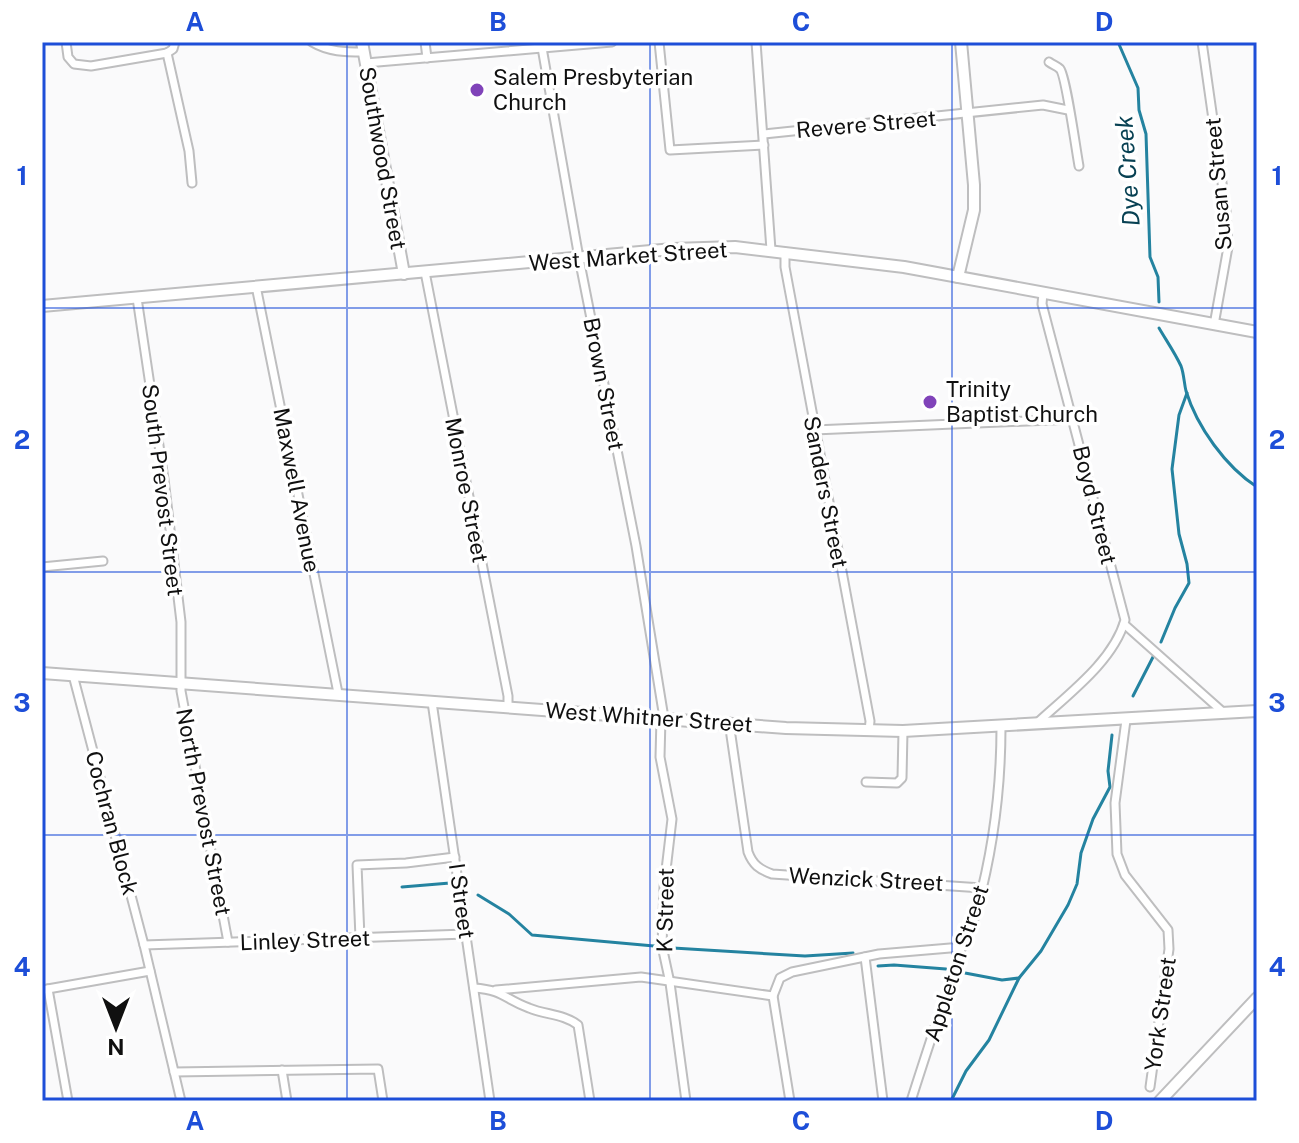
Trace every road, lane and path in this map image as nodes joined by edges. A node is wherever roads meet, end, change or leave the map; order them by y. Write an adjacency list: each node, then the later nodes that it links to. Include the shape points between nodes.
1 (66, 42): 11 (street, via 74,64 91,66)
2 (175, 42): 11 (street)
3 (312, 42): 12 (street)
4 (425, 42): 13 (street)
5 (612, 42): 10 (street)
6 (659, 42): 18 (street, Revere Street, via 670,150)
7 (756, 42): 17 (street)
8 (961, 42): 16 (street)
9 (1202, 42): 31 (street, Susan Street, via 1228,247)
10 (542, 46): 13 (street); 23 (street, Brown Street)
11 (167, 53): 20 (street)
12 (364, 53): 13 (street); 25 (street, Southwood Street)
13 (427, 58)
14 (1049, 62): 15 (street, via 1062,70)
15 (1068, 110): 16 (street, Revere Street, via 1043,105); 19 (street)
16 (968, 114): 17 (street, Revere Street); 26 (street, via 974,210)
17 (764, 134): 18 (street)
18 (764, 145): 21 (street)
19 (1079, 166)
20 (192, 183)
21 (771, 250): 22 (street, West Market Street); 23 (street, West Market Street, via 707,247)
22 (785, 252): 26 (street, West Market Street); 34 (street, Sanders Street)
23 (579, 258): 24 (street, West Market Street); 46 (street, Brown Street, via 636,546)
24 (425, 272): 25 (street, West Market Street); 43 (street, Monroe Street)
25 (404, 274): 27 (street, West Market Street)
26 (958, 277): 28 (street, West Market Street)
27 (256, 286): 29 (street, West Market Street); 41 (street, Maxwell Avenue)
28 (1043, 293): 31 (street, West Market Street); 33 (street, Boyd Street)
29 (137, 298): 30 (street, West Market Street); 40 (street, South Prevost Street, via 181,622)
30 (42, 306)
31 (1214, 325): 32 (street, West Market Street)
32 (1257, 332)
33 (1074, 419): 34 (street); 37 (street, Boyd Street)
34 (814, 430): 51 (street, Sanders Street)
35 (103, 561): 36 (street)
36 (42, 567)
37 (1124, 624): 45 (street); 49 (street, via 1093,670)
38 (42, 673): 39 (street, West Whitner Street)
39 (73, 675): 40 (street, West Whitner Street); 59 (street, Cochran Block)
40 (181, 683): 41 (street, West Whitner Street); 58 (street, North Prevost Street)
41 (338, 693): 42 (street, West Whitner Street)
42 (432, 702): 43 (street, West Whitner Street); 54 (street, I Street)
43 (508, 707): 46 (street, West Whitner Street)
44 (1257, 711): 45 (street, West Whitner Street)
45 (1224, 713): 47 (street, West Whitner Street)
46 (662, 718): 48 (street, West Whitner Street); 63 (street, K Street, via 660,757 672,819 662,946)
47 (1126, 720): 49 (street, West Whitner Street); 71 (street, York Street, via 1115,803 1117,854 1125,875 1168,930)
48 (729, 722): 51 (street, West Whitner Street); 55 (street, Wenzick Street, via 748,852 759,869)
49 (1034, 726): 50 (street, West Whitner Street)
50 (1001, 727): 52 (street, West Whitner Street); 55 (street, Appleton Street, via 992,842)
51 (869, 731): 52 (street, West Whitner Street)
52 (903, 731): 53 (street, via 902,778 897,783)
53 (866, 782)
54 (455, 857): 56 (street, I Street); 57 (street, via 357,865)
55 (982, 888): 60 (street, Appleton Street)
56 (466, 934): 57 (street, Linley Street); 64 (street, I Street)
57 (360, 938): 58 (street, Linley Street)
58 (228, 942): 59 (street, Linley Street)
59 (144, 945): 62 (street, Cochran Block)
60 (962, 947): 61 (street); 81 (street, Appleton Street)
61 (865, 957): 67 (street, via 792,972 780,978); 80 (street)
62 (150, 971): 65 (street); 70 (street, Cochran Block)
63 (670, 983): 66 (street, via 641,977); 67 (street); 78 (street, K Street)
64 (474, 988): 66 (street); 76 (street, I Street)
65 (45, 990): 72 (street)
66 (496, 990): 77 (street, via 578,1025)
67 (773, 996): 79 (street)
68 (1257, 998): 82 (street)
69 (282, 1070): 70 (street); 74 (street); 75 (street, via 378,1069)
70 (174, 1072): 73 (street, Cochran Block)
71 (1150, 1087)
72 (68, 1101)
73 (181, 1101)
74 (287, 1101)
75 (383, 1101)
76 (490, 1101)
77 (590, 1101)
78 (686, 1101)
79 (790, 1101)
80 (883, 1101)
81 (911, 1101)
82 (1160, 1101)

